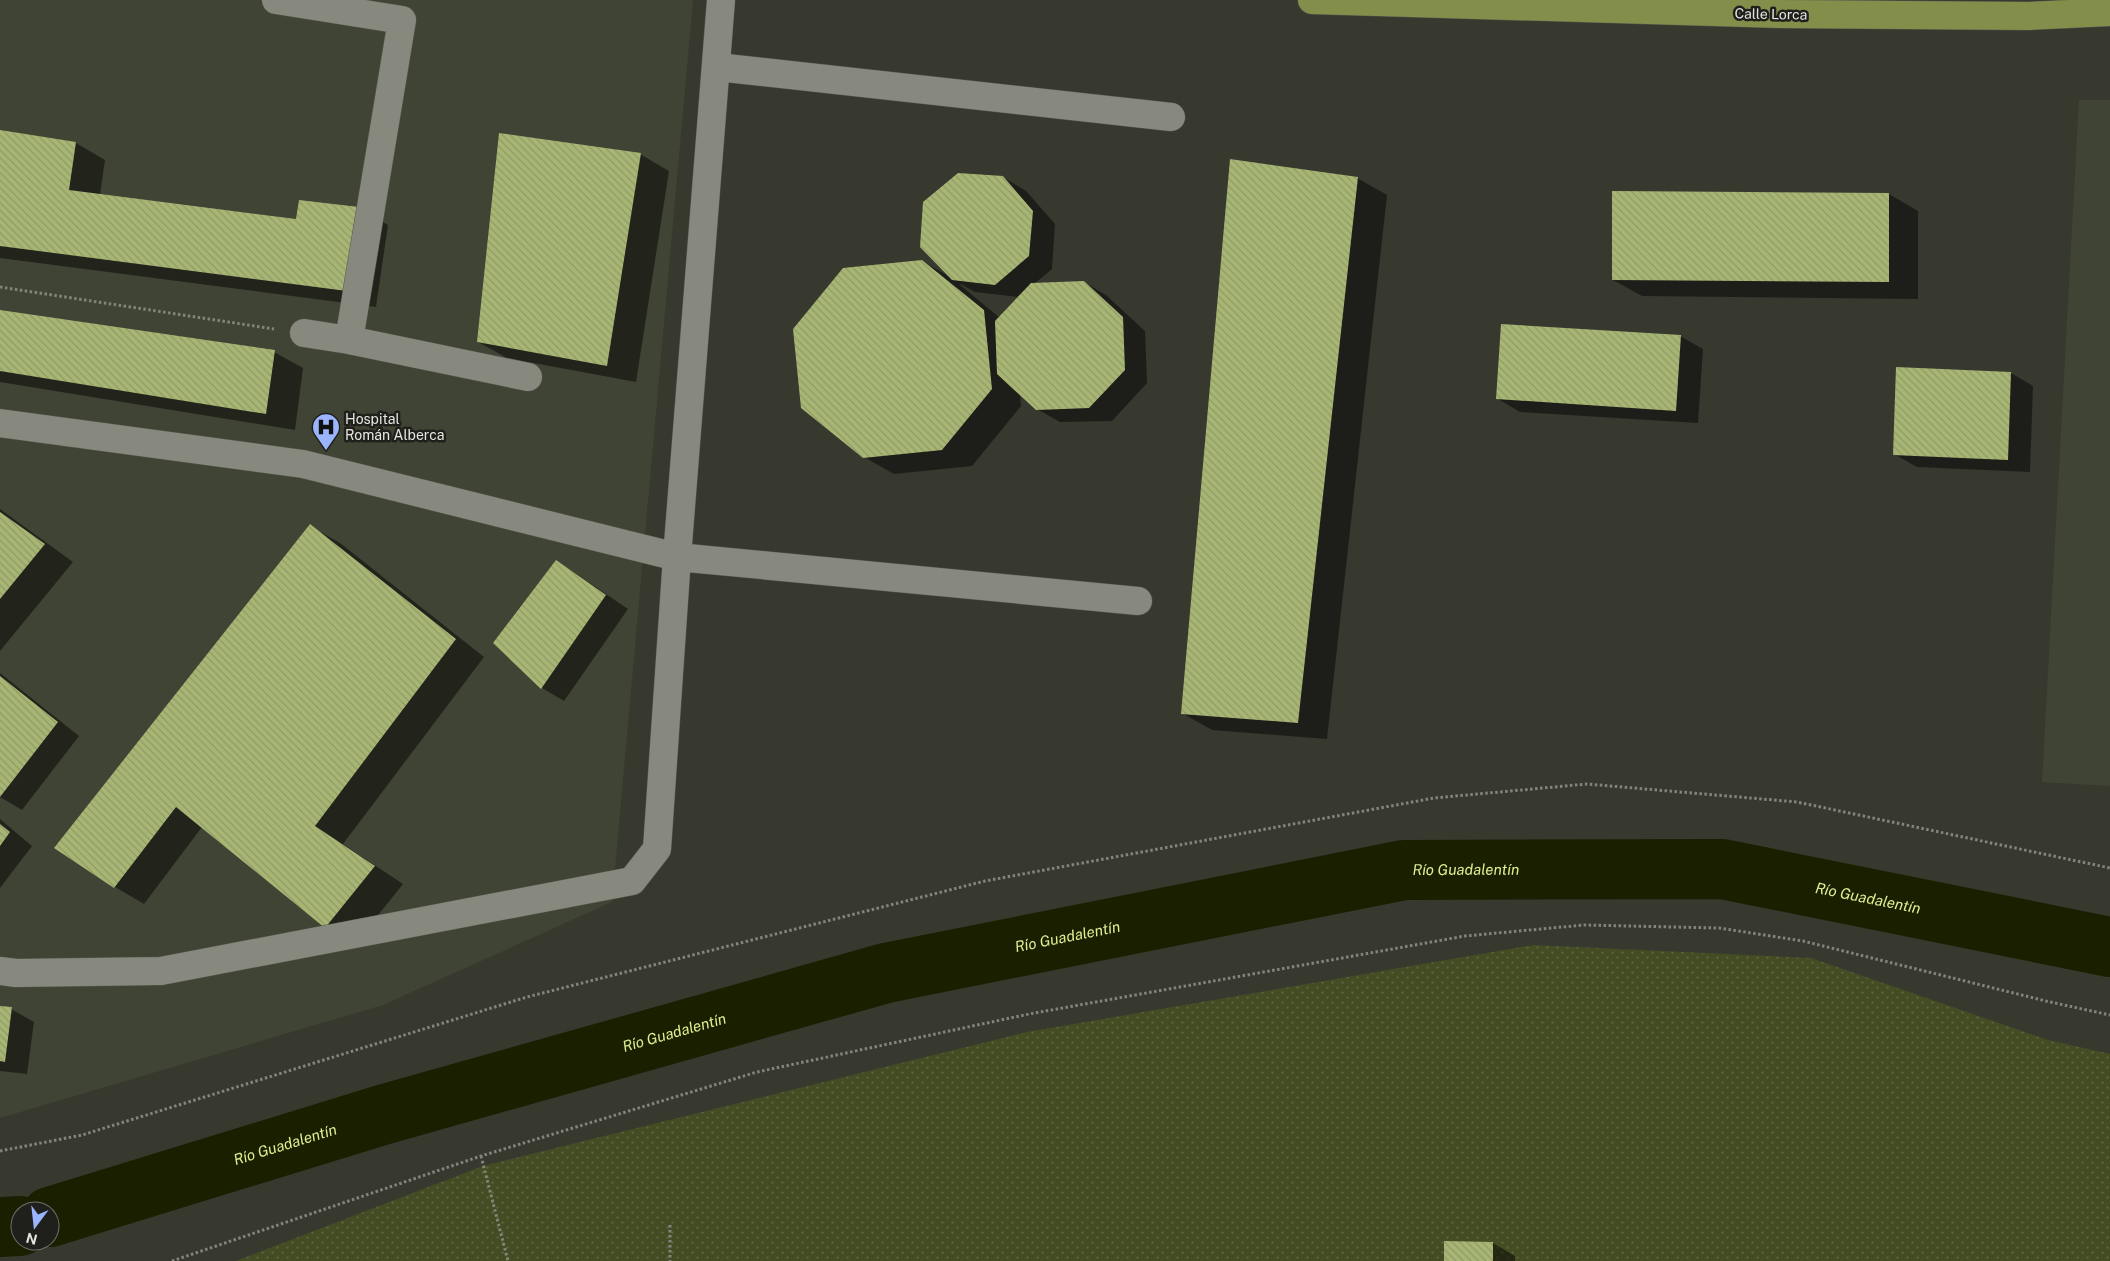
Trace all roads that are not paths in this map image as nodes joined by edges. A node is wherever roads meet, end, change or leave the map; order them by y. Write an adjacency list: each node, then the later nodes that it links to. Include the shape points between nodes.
1 (276, 0): 9 (lane, via 402,20)
2 (721, 0): 6 (lane)
3 (1312, 0): 4 (main road, Calle Lorca)
4 (1780, 7): 5 (main road, Calle Lorca, via 2020,16)
5 (2110, 12)
6 (717, 67): 7 (lane); 12 (lane)
7 (1171, 117)
8 (304, 334): 9 (lane)
9 (349, 340): 10 (lane)
10 (528, 377)
11 (0, 423): 12 (lane, via 303,464)
12 (676, 557): 13 (lane); 14 (lane, via 657,849 632,881 161,971 16,974)
13 (1138, 601)
14 (0, 971)

